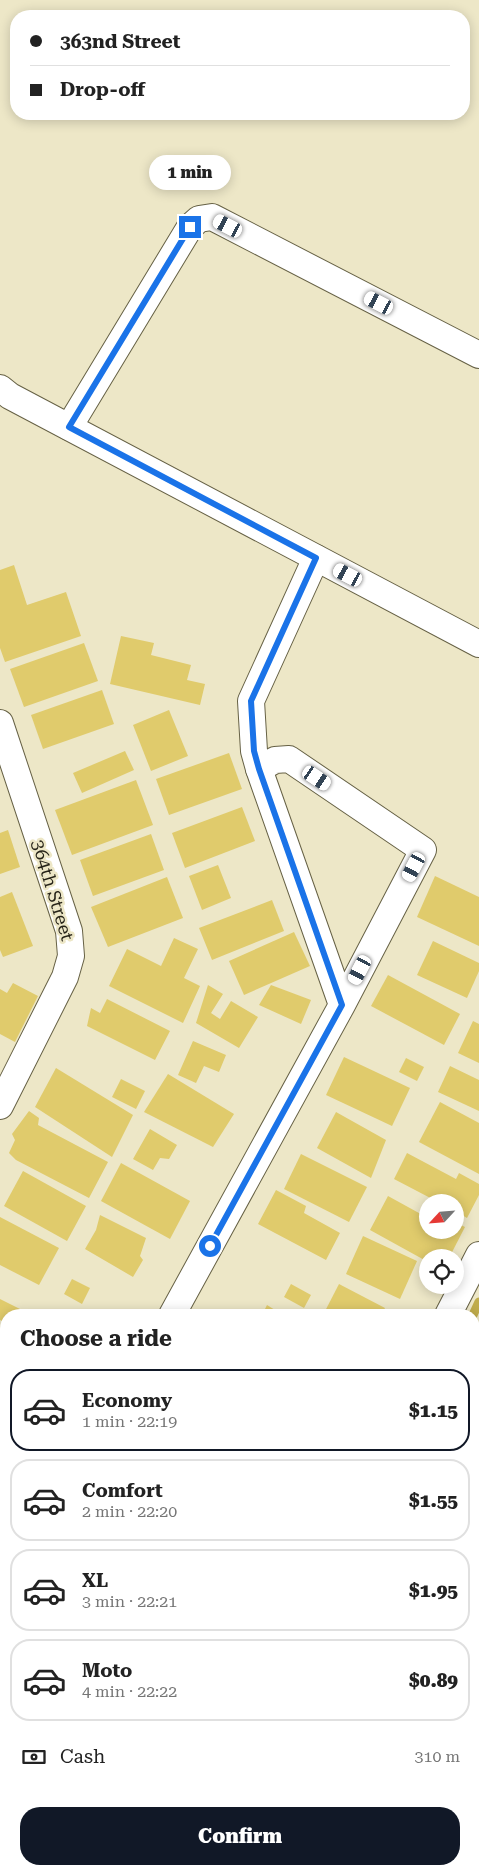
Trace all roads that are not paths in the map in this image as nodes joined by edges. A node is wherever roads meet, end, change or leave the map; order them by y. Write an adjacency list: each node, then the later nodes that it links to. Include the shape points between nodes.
1 (479, 355): 3 (street, via 212,217 199,218 190,227)
2 (0, 388): 3 (street)
3 (69, 427): 4 (street)
4 (316, 558): 5 (street); 7 (street, via 251,701 254,751)
5 (478, 642)
6 (0, 723): 9 (street, 364th Street, via 69,931 71,956 65,977)
7 (259, 769): 8 (street); 8 (street, via 275,760 289,759 423,850)
8 (342, 1005): 11 (street)
9 (0, 1106)
10 (479, 1254): 12 (street)
11 (175, 1309)
12 (451, 1309)

